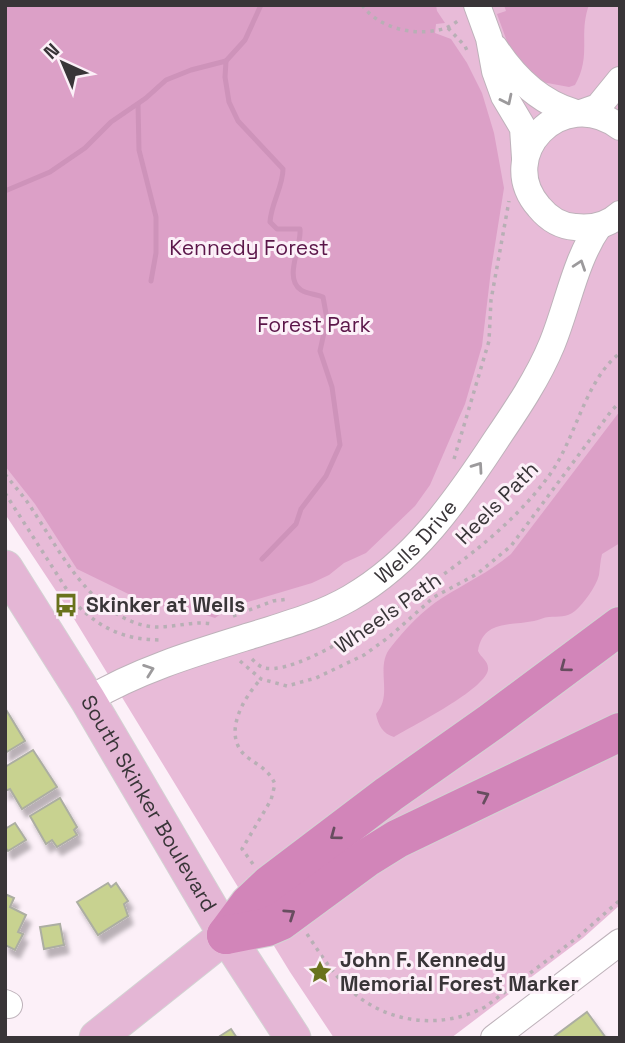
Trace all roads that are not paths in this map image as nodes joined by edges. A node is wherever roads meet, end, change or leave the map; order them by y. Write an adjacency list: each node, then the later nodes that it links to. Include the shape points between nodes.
1 (474, 10): 2 (street)
2 (489, 38): 4 (street, via 506,66 526,85 544,100); 6 (street, one-way to 6, via 504,96 523,128)
3 (620, 80): 4 (street, via 598,107)
4 (577, 113): 5 (street, via 596,114); 6 (street, via 558,118 536,135)
5 (620, 127)
6 (526, 161): 7 (street, via 528,190 544,214 570,227 585,228)
7 (609, 220): 10 (street, Wells Drive, one-way to 7, via 143,672 314,616 350,598 413,551 476,471 537,376 587,245)
8 (5, 568): 10 (main road, South Skinker Boulevard)
9 (620, 626): 12 (highway, one-way to 12, via 269,885)
10 (88, 700): 12 (main road, South Skinker Boulevard)
11 (620, 733): 12 (highway, one-way to 11, via 281,921 397,839)
12 (226, 935): 14 (main road); 15 (main road, South Skinker Boulevard)
13 (620, 942): 16 (street)
14 (97, 1038)
15 (293, 1038)
16 (494, 1038)

